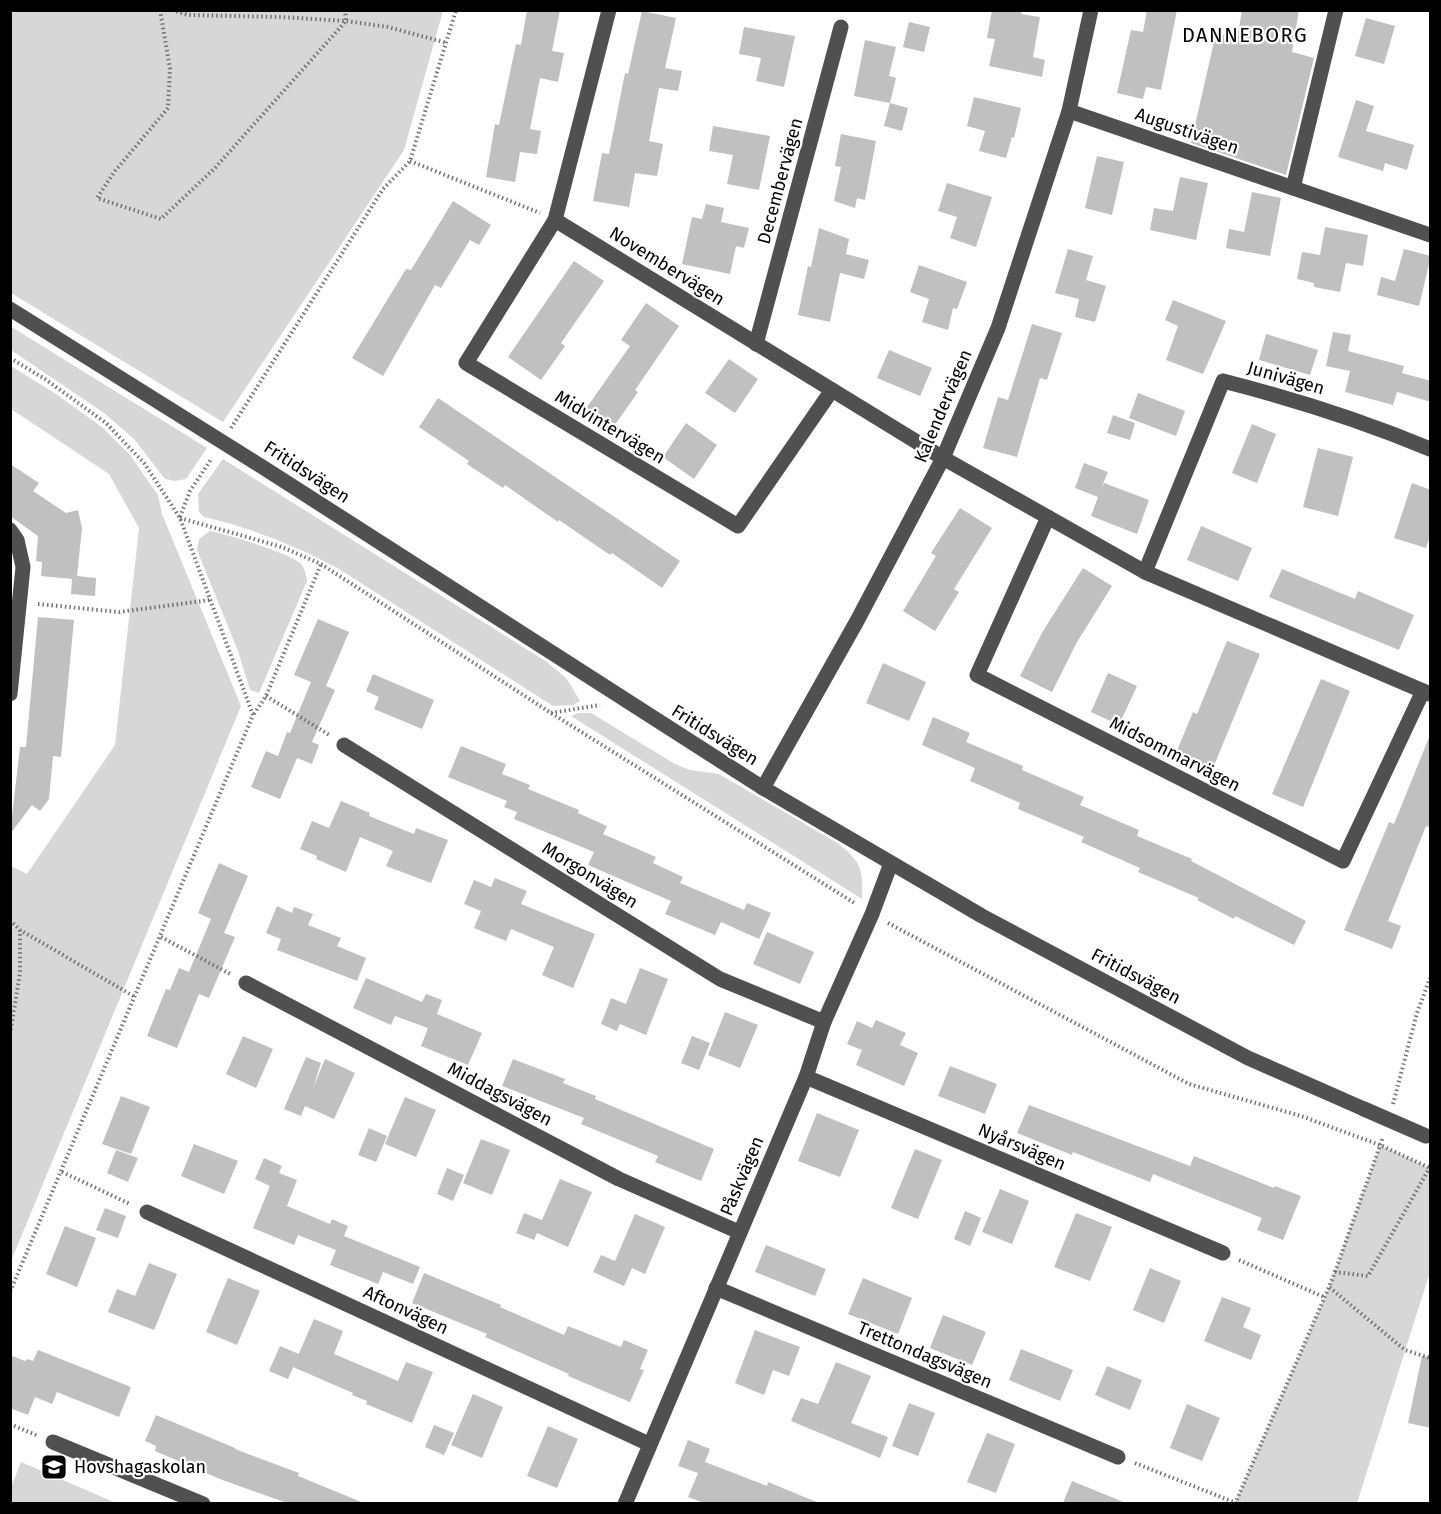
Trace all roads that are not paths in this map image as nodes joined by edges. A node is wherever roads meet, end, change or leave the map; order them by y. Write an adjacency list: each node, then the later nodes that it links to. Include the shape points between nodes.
1 (609, 10): 7 (street)
2 (1091, 10): 5 (street, Kalendervägen)
3 (1336, 10): 6 (street)
4 (841, 27): 10 (street, Decembervägen)
5 (1069, 111): 6 (street, Augustivägen); 13 (street, Kalendervägen, via 998,328)
6 (1293, 188): 8 (street, Augustivägen)
7 (555, 219): 10 (street, Novembervägen); 11 (street, Midvintervägen, via 466,363 738,526)
8 (1431, 235)
9 (10, 309): 20 (street, Fritidsvägen)
10 (756, 345): 11 (street, Novembervägen)
11 (831, 390): 13 (street, Novembervägen)
12 (1431, 450): 16 (street, Junivägen, via 1288,398 1223,381)
13 (943, 458): 14 (street); 20 (street, Kalendervägen, via 869,600)
14 (1048, 517): 16 (street); 17 (street, Midsommarvägen, via 977,675 1343,861)
15 (10, 530): 18 (street, via 23,560)
16 (1145, 572): 17 (street)
17 (1427, 692)
18 (10, 694)
19 (344, 745): 23 (street, Morgonvägen, via 720,979)
20 (763, 788): 21 (street, Fritidsvägen)
21 (891, 863): 23 (street, Påskvägen); 25 (street, Fritidsvägen, bridge, via 1248,1058)
22 (246, 983): 27 (street, Middagsvägen, via 619,1179)
23 (824, 1022): 24 (street, Påskvägen)
24 (806, 1077): 27 (street, Påskvägen); 28 (street, Nyårsvägen)
25 (1428, 1137)
26 (147, 1212): 31 (street, Aftonvägen)
27 (739, 1232): 29 (street, Påskvägen)
28 (1223, 1253)
29 (716, 1288): 31 (street, Påskvägen); 32 (street, Trettondagsvägen)
30 (52, 1442): 33 (street)
31 (649, 1444): 34 (street, Påskvägen)
32 (1118, 1457)
33 (203, 1503)
34 (625, 1503)

